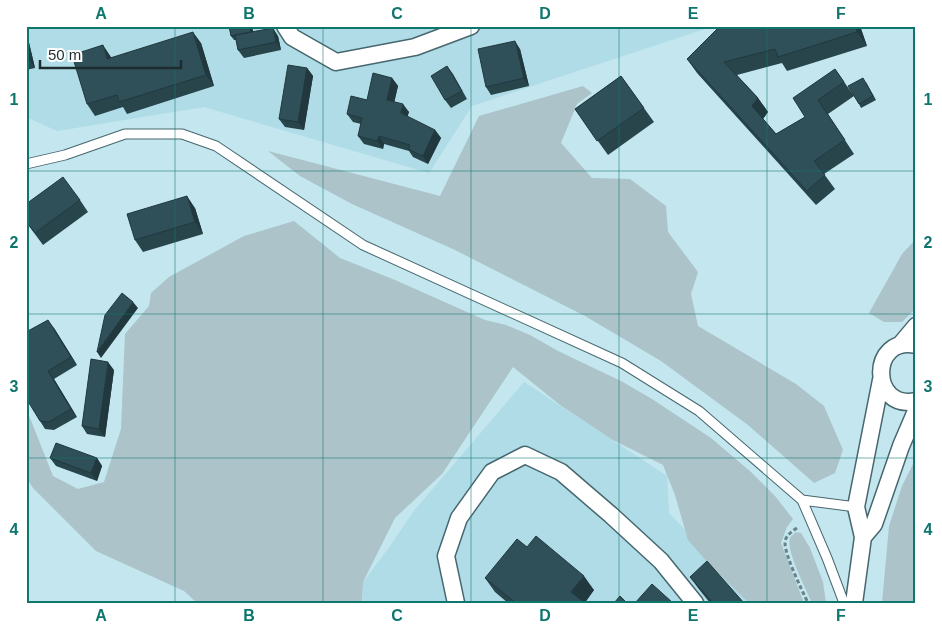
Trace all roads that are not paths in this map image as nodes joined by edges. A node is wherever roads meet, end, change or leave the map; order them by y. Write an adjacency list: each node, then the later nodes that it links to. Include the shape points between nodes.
1 (285, 26): 2 (street, via 292,37 336,62 415,47)
2 (471, 26)
3 (26, 164): 9 (lane, via 65,155 125,134 182,134 216,146 363,245 622,363 699,411)
4 (916, 326): 5 (street)
5 (908, 345): 6 (street, via 892,349 885,356)
6 (881, 380): 7 (street, via 894,398); 10 (street)
7 (916, 400)
8 (916, 412): 11 (street, via 874,524)
9 (802, 500): 10 (lane); 14 (lane)
10 (856, 507): 11 (street)
11 (863, 538): 15 (street)
12 (456, 603): 13 (street, via 446,556 459,518 492,472 525,455 561,472 660,561)
13 (696, 603)
14 (844, 603)
15 (854, 603)

